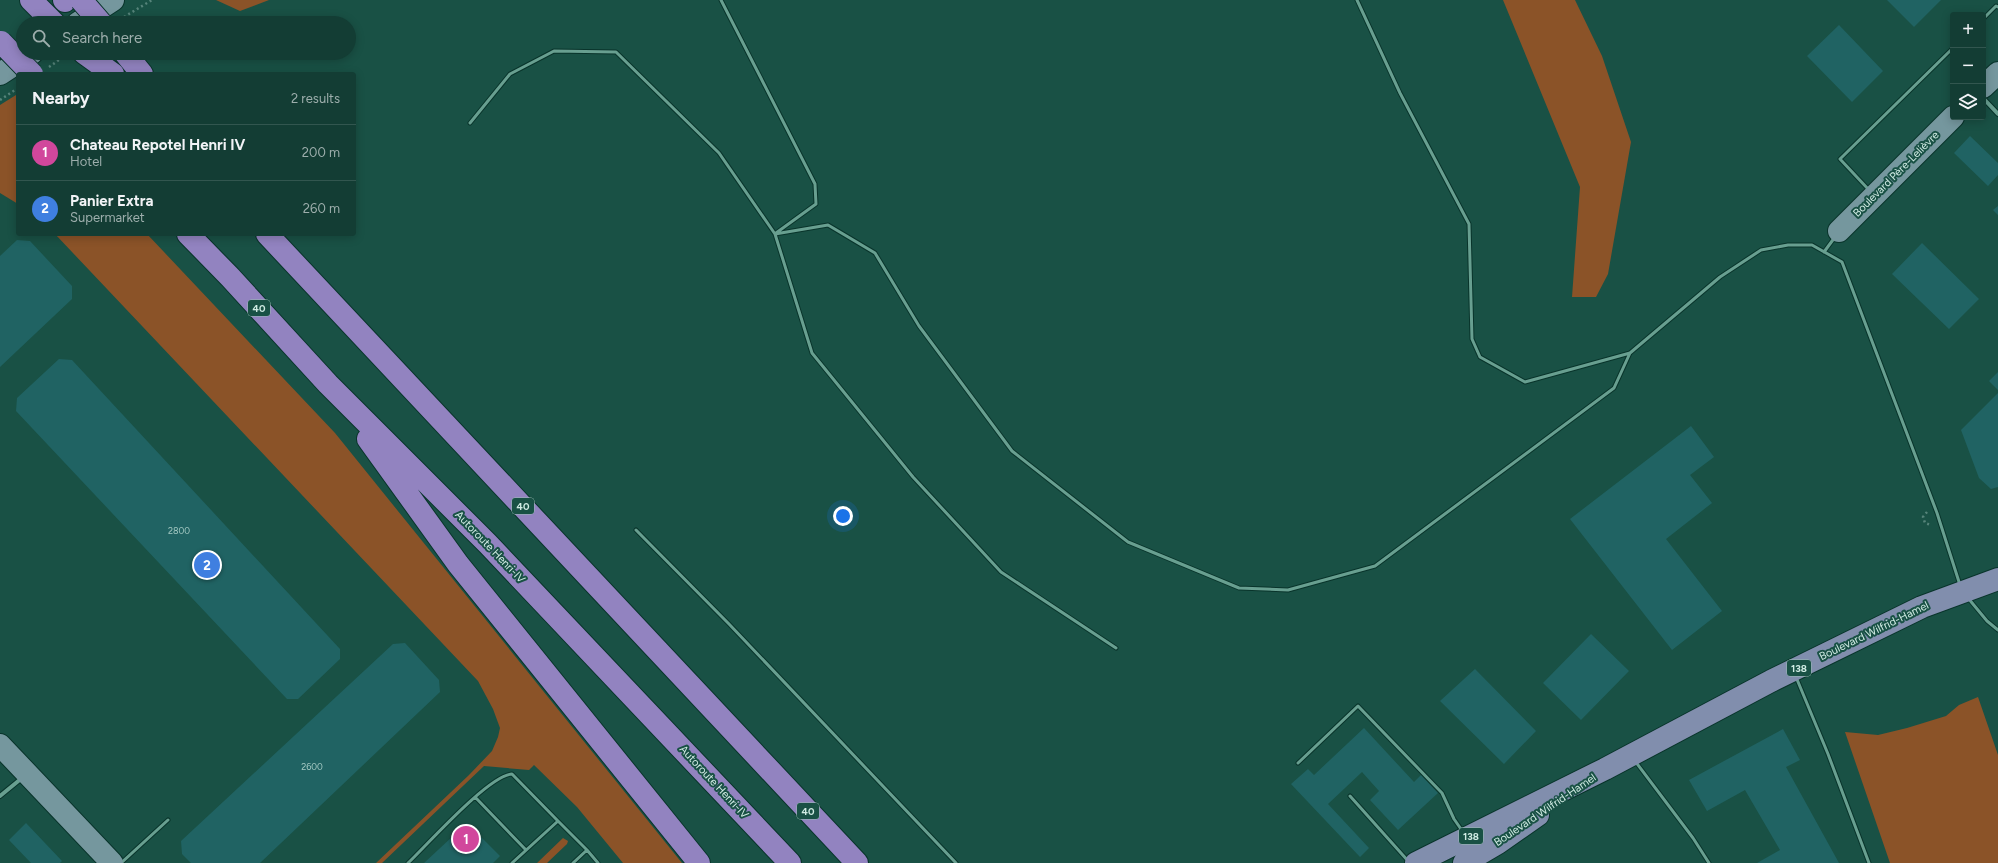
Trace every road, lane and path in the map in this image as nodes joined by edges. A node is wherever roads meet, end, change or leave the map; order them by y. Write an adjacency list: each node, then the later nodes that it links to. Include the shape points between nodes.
1 (70, 0): 6 (highway, bridge); 7 (highway)
2 (152, 0): 6 (path)
3 (721, 0): 33 (lane, via 815,184 816,204)
4 (1357, 0): 39 (lane, via 1400,93 1469,224 1472,339 1480,357 1525,382)
5 (1998, 8): 8 (lane, via 1996,6)
6 (111, 14)
7 (76, 16)
8 (1986, 16)
9 (1, 41): 11 (highway, bridge)
10 (1950, 51): 31 (lane, via 1840,159)
11 (16, 54)
12 (21, 60): 23 (street)
13 (24, 60): 18 (highway, bridge)
14 (58, 60): 18 (path)
15 (94, 60): 19 (highway)
16 (106, 60): 20 (highway)
17 (131, 60): 21 (highway)
18 (38, 72)
19 (111, 72)
20 (113, 72)
21 (140, 72)
22 (1998, 73): 24 (street)
23 (0, 74)
24 (1986, 84)
25 (16, 89): 26 (path)
26 (0, 100)
27 (1986, 101): 28 (street)
28 (1998, 114)
29 (1950, 120): 31 (street, Boulevard Père-Lelièvre)
30 (470, 123): 33 (lane, via 510,74 554,51 616,52 719,152)
31 (1874, 196): 32 (street, Boulevard Père-Lelièvre)
32 (1839, 231): 37 (lane)
33 (774, 234): 39 (lane, via 828,225 875,252 919,326 1012,451 1128,542 1239,588 1288,590 1375,566 1614,388); 45 (lane, via 812,353 913,476 1001,572)
34 (190, 236): 40 (highway, Autoroute Henri-IV / 40)
35 (269, 236): 38 (highway, 40)
36 (272, 236): 38 (highway)
37 (1824, 252): 39 (lane, via 1812,245 1788,245 1761,250 1720,277); 43 (lane, via 1842,262 1845,269 1937,513)
38 (287, 254): 68 (highway, 40)
39 (1630, 353)
40 (328, 384): 66 (highway, via 458,564); 67 (highway, Autoroute Henri-IV / 40, via 488,544)
41 (636, 530): 69 (lane)
42 (1998, 578): 43 (main road, Boulevard Wilfrid-Hamel / 138)
43 (1962, 592): 44 (lane); 46 (main road, Boulevard Wilfrid-Hamel / 138, via 1922,607)
44 (1998, 630)
45 (1116, 648)
46 (1793, 670): 48 (main road, Boulevard Wilfrid-Hamel / 138); 74 (lane)
47 (0, 745): 51 (street)
48 (1631, 756): 50 (main road, Boulevard Wilfrid-Hamel / 138); 73 (lane)
49 (1298, 763): 57 (lane, via 1358,706 1442,793 1454,819)
50 (1605, 769): 57 (main road, Boulevard Wilfrid-Hamel / 138); 72 (main road, Boulevard Wilfrid-Hamel / 138, via 1498,843)
51 (27, 774): 52 (street); 60 (street)
52 (0, 796)
53 (1350, 796): 70 (lane)
54 (475, 797): 56 (lane, via 501,777 512,774); 58 (lane); 62 (lane)
55 (168, 820): 61 (lane)
56 (558, 822): 58 (lane); 59 (lane)
57 (1467, 838): 71 (main road, Boulevard Wilfrid-Hamel / 138)
58 (526, 850): 63 (lane)
59 (587, 850): 64 (lane); 65 (lane)
60 (112, 863)
61 (121, 863)
62 (408, 863)
63 (512, 863)
64 (573, 863)
65 (598, 863)
66 (699, 863)
67 (790, 863)
68 (857, 863)
69 (956, 863)
70 (1410, 863)
71 (1416, 863)
72 (1464, 863)
73 (1709, 863)
74 (1869, 863)

